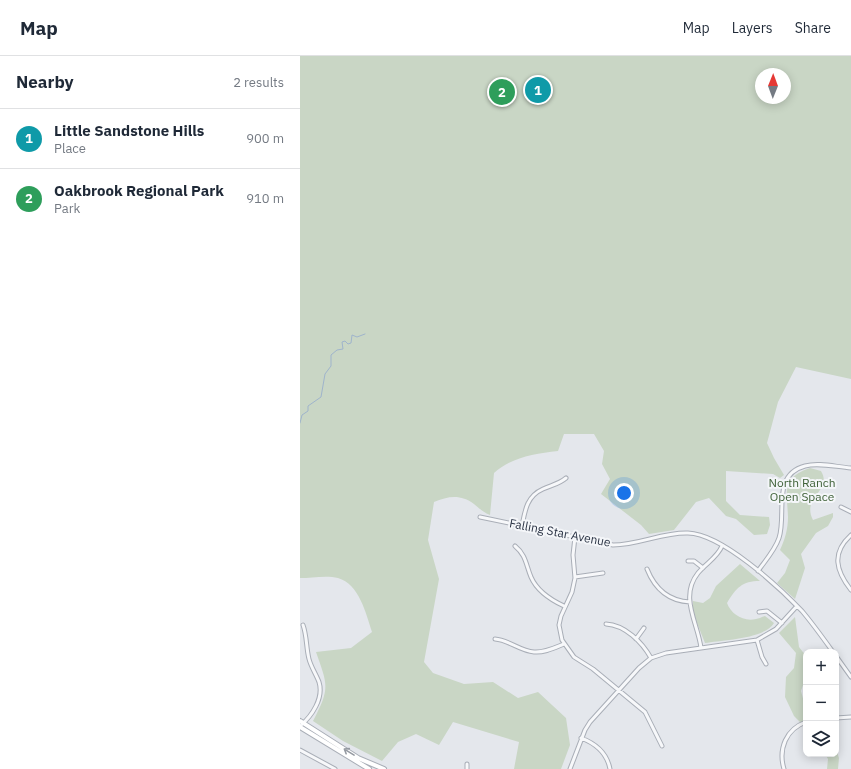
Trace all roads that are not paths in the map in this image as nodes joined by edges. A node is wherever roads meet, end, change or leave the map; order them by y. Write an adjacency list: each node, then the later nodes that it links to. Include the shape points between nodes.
1 (851, 468): 14 (street, via 810,465 800,468 788,478 782,492 779,538 774,550)
2 (566, 478): 6 (street, via 533,496 526,507)
3 (841, 507): 4 (street)
4 (851, 512)
5 (480, 517): 6 (street, Falling Star Avenue)
6 (522, 526): 8 (street, Falling Star Avenue)
7 (851, 535): 17 (street, via 843,544 838,559 840,573)
8 (575, 537): 10 (street, Falling Star Avenue, via 619,545 690,533 706,537); 16 (street)
9 (515, 546): 19 (street, via 524,556 536,586 552,600)
10 (722, 546): 12 (street, via 715,558); 14 (street, Falling Star Avenue)
11 (688, 561): 12 (street, via 694,561)
12 (703, 568): 18 (street, via 691,586)
13 (648, 569): 18 (street, via 654,584 663,593 676,600)
14 (758, 571): 20 (street, Falling Star Avenue)
15 (603, 573): 16 (street)
16 (575, 577): 19 (street, via 572,592)
17 (851, 590)
18 (690, 602): 30 (street)
19 (564, 606): 29 (street, via 560,625)
20 (797, 606): 22 (street); 31 (street, Falling Star Avenue)
21 (759, 612): 22 (street, via 767,611)
22 (782, 623): 28 (street, via 771,633)
23 (303, 624): 41 (street, via 309,660 319,682 320,692 317,705)
24 (606, 624): 26 (street, via 617,626)
25 (644, 628): 26 (street)
26 (636, 638): 32 (street)
27 (495, 639): 29 (street, via 534,652 550,650)
28 (756, 640): 30 (street); 34 (street)
29 (564, 644): 37 (street, via 574,657)
30 (701, 648): 32 (street)
31 (831, 649)
32 (651, 658): 37 (street)
33 (839, 659): 35 (street)
34 (766, 664)
35 (850, 671): 36 (street)
36 (851, 677)
37 (620, 691): 42 (street, via 590,722); 43 (street, via 645,712)
38 (851, 717): 39 (street)
39 (839, 718)
40 (803, 724): 52 (street, via 792,730 783,743 781,757)
41 (301, 725): 47 (main road); 48 (main road, one-way to 41, via 358,758)
42 (581, 738): 50 (street); 51 (street, via 593,743 602,751)
43 (662, 746)
44 (300, 750): 46 (street)
45 (467, 764): 49 (street)
46 (335, 769)
47 (369, 769)
48 (384, 769)
49 (467, 769)
50 (570, 769)
51 (610, 769)
52 (784, 769)

